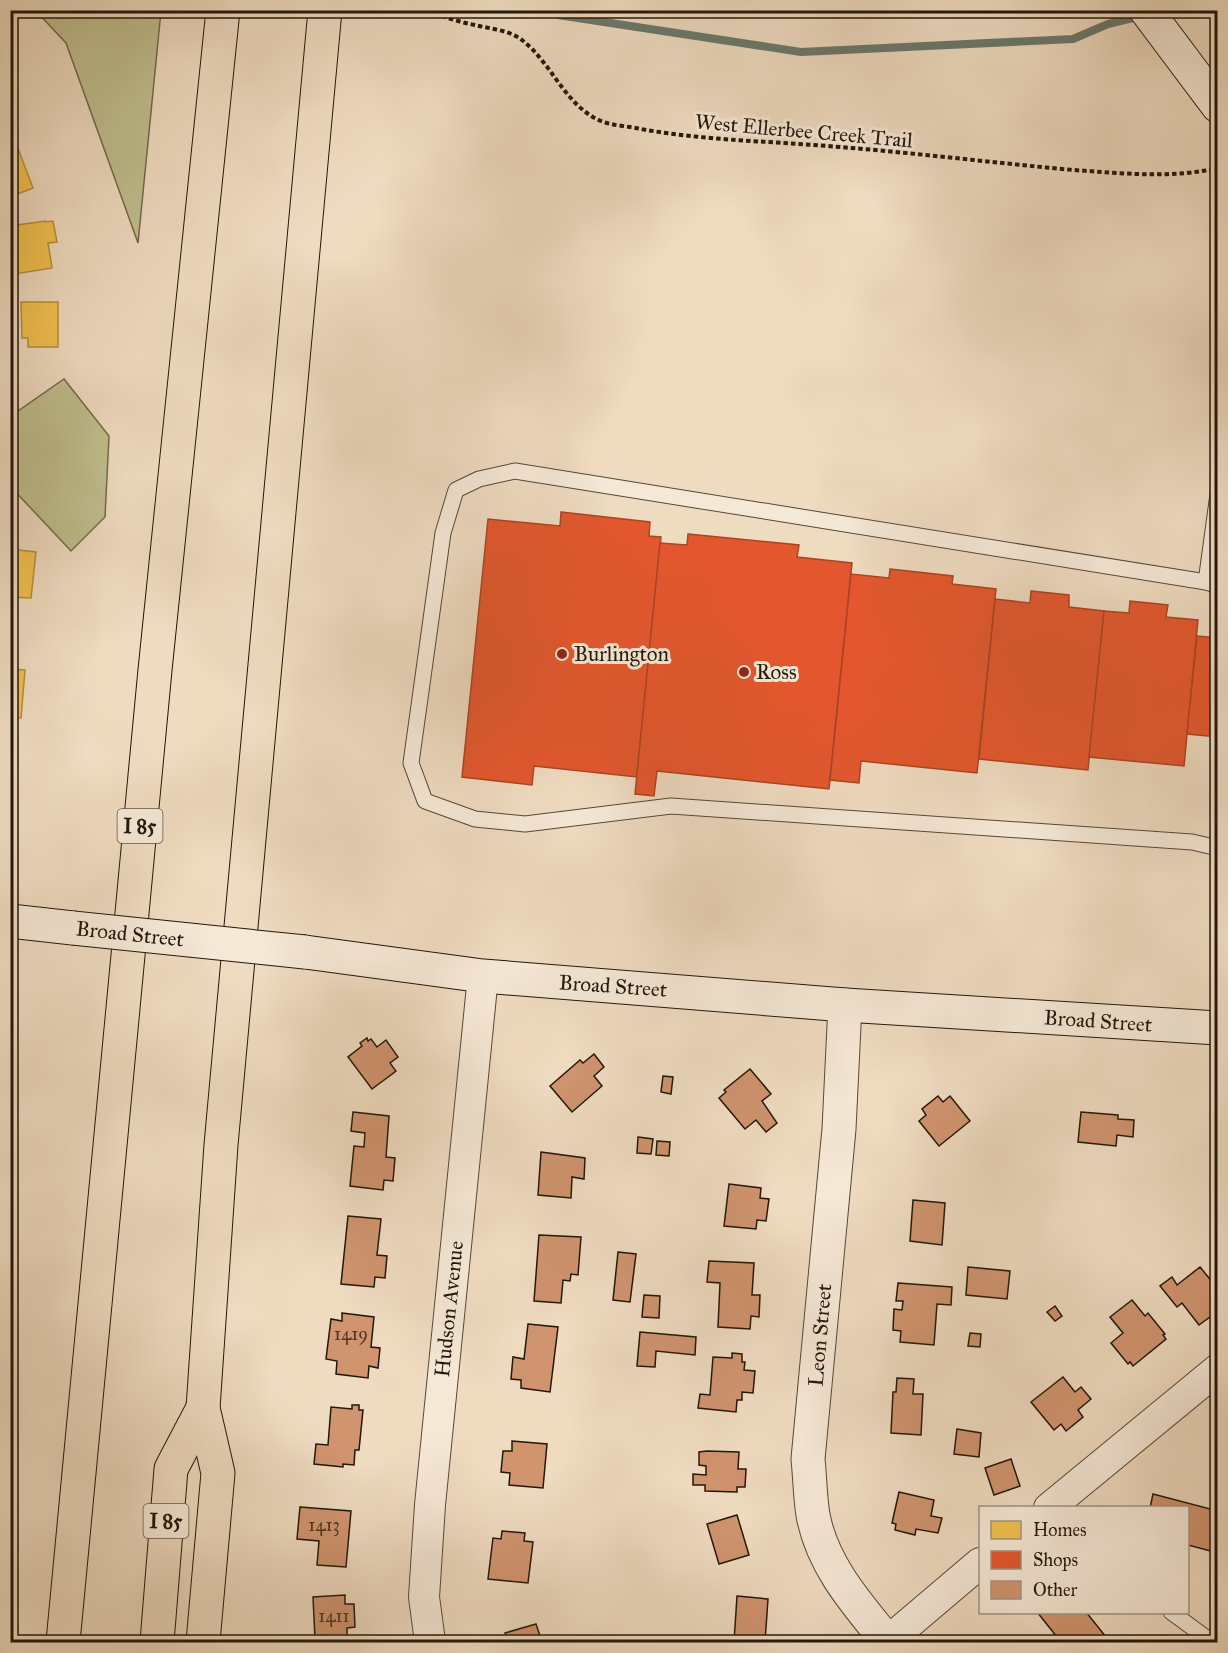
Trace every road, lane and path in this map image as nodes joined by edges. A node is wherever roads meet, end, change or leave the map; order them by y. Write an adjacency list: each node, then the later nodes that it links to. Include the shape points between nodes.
1 (223, 10): 19 (highway, I 85, via 155,670)
2 (325, 10): 15 (highway, I 85, via 221,1145)
3 (428, 10): 6 (path, West Ellerbee Creek Trail, via 521,39 573,99 601,121 742,142 838,146 1156,176)
4 (1146, 10): 5 (main road)
5 (1218, 106)
6 (1218, 168)
7 (1218, 494): 8 (lane)
8 (1212, 584): 9 (lane, via 515,471 479,479 456,490 443,533 411,763 424,801 475,819 525,824 671,806)
9 (1218, 848)
10 (10, 921): 11 (main road, Broad Street, bridge, via 305,951)
11 (483, 976): 12 (main road, Broad Street); 22 (street, Hudson Avenue, via 430,1505 424,1597)
12 (845, 1005): 13 (main road, Broad Street); 23 (main road, Leon Street, via 839,1129 808,1459 810,1491 813,1517 833,1570)
13 (1218, 1028)
14 (1218, 1370): 16 (street)
15 (203, 1408): 20 (highway, I 85, via 171,1469); 21 (highway, via 218,1473)
16 (1051, 1506)
17 (979, 1565): 23 (street)
18 (1174, 1614): 24 (lane)
19 (63, 1642)
20 (157, 1642)
21 (203, 1642)
22 (430, 1642)
23 (888, 1642)
24 (1212, 1642)

